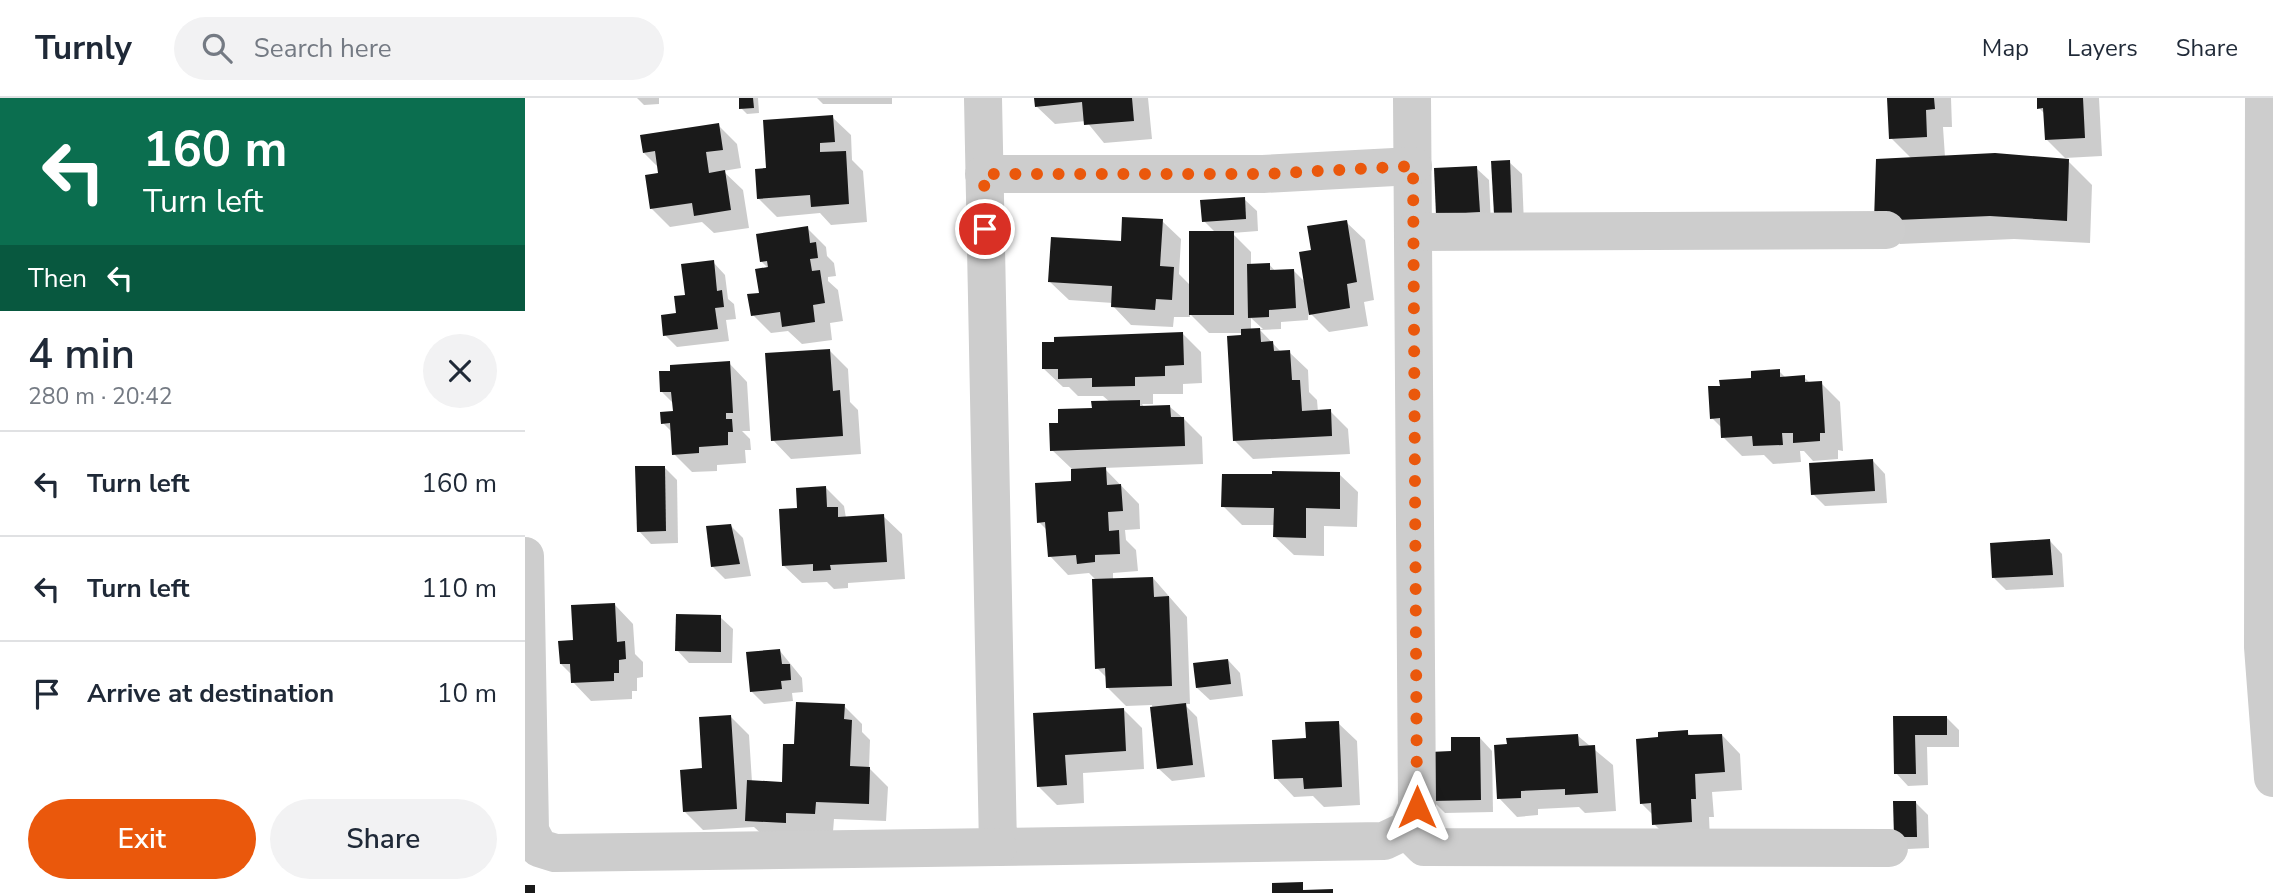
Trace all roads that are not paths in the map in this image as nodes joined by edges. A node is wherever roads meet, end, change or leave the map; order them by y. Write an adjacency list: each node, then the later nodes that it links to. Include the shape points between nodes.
1 (983, 98): 5 (street)
2 (1412, 98): 4 (street)
3 (2264, 98): 9 (street, via 2263,647)
4 (1413, 166): 5 (street, via 1263,174); 7 (street)
5 (984, 174): 11 (street)
6 (1886, 230): 7 (street)
7 (1413, 232): 10 (street, via 1417,807)
8 (525, 556): 11 (street, via 530,831 539,849 555,853)
9 (2273, 778)
10 (1407, 830): 11 (street, via 1384,841); 12 (street, via 1424,847)
11 (998, 848)
12 (1889, 848)

